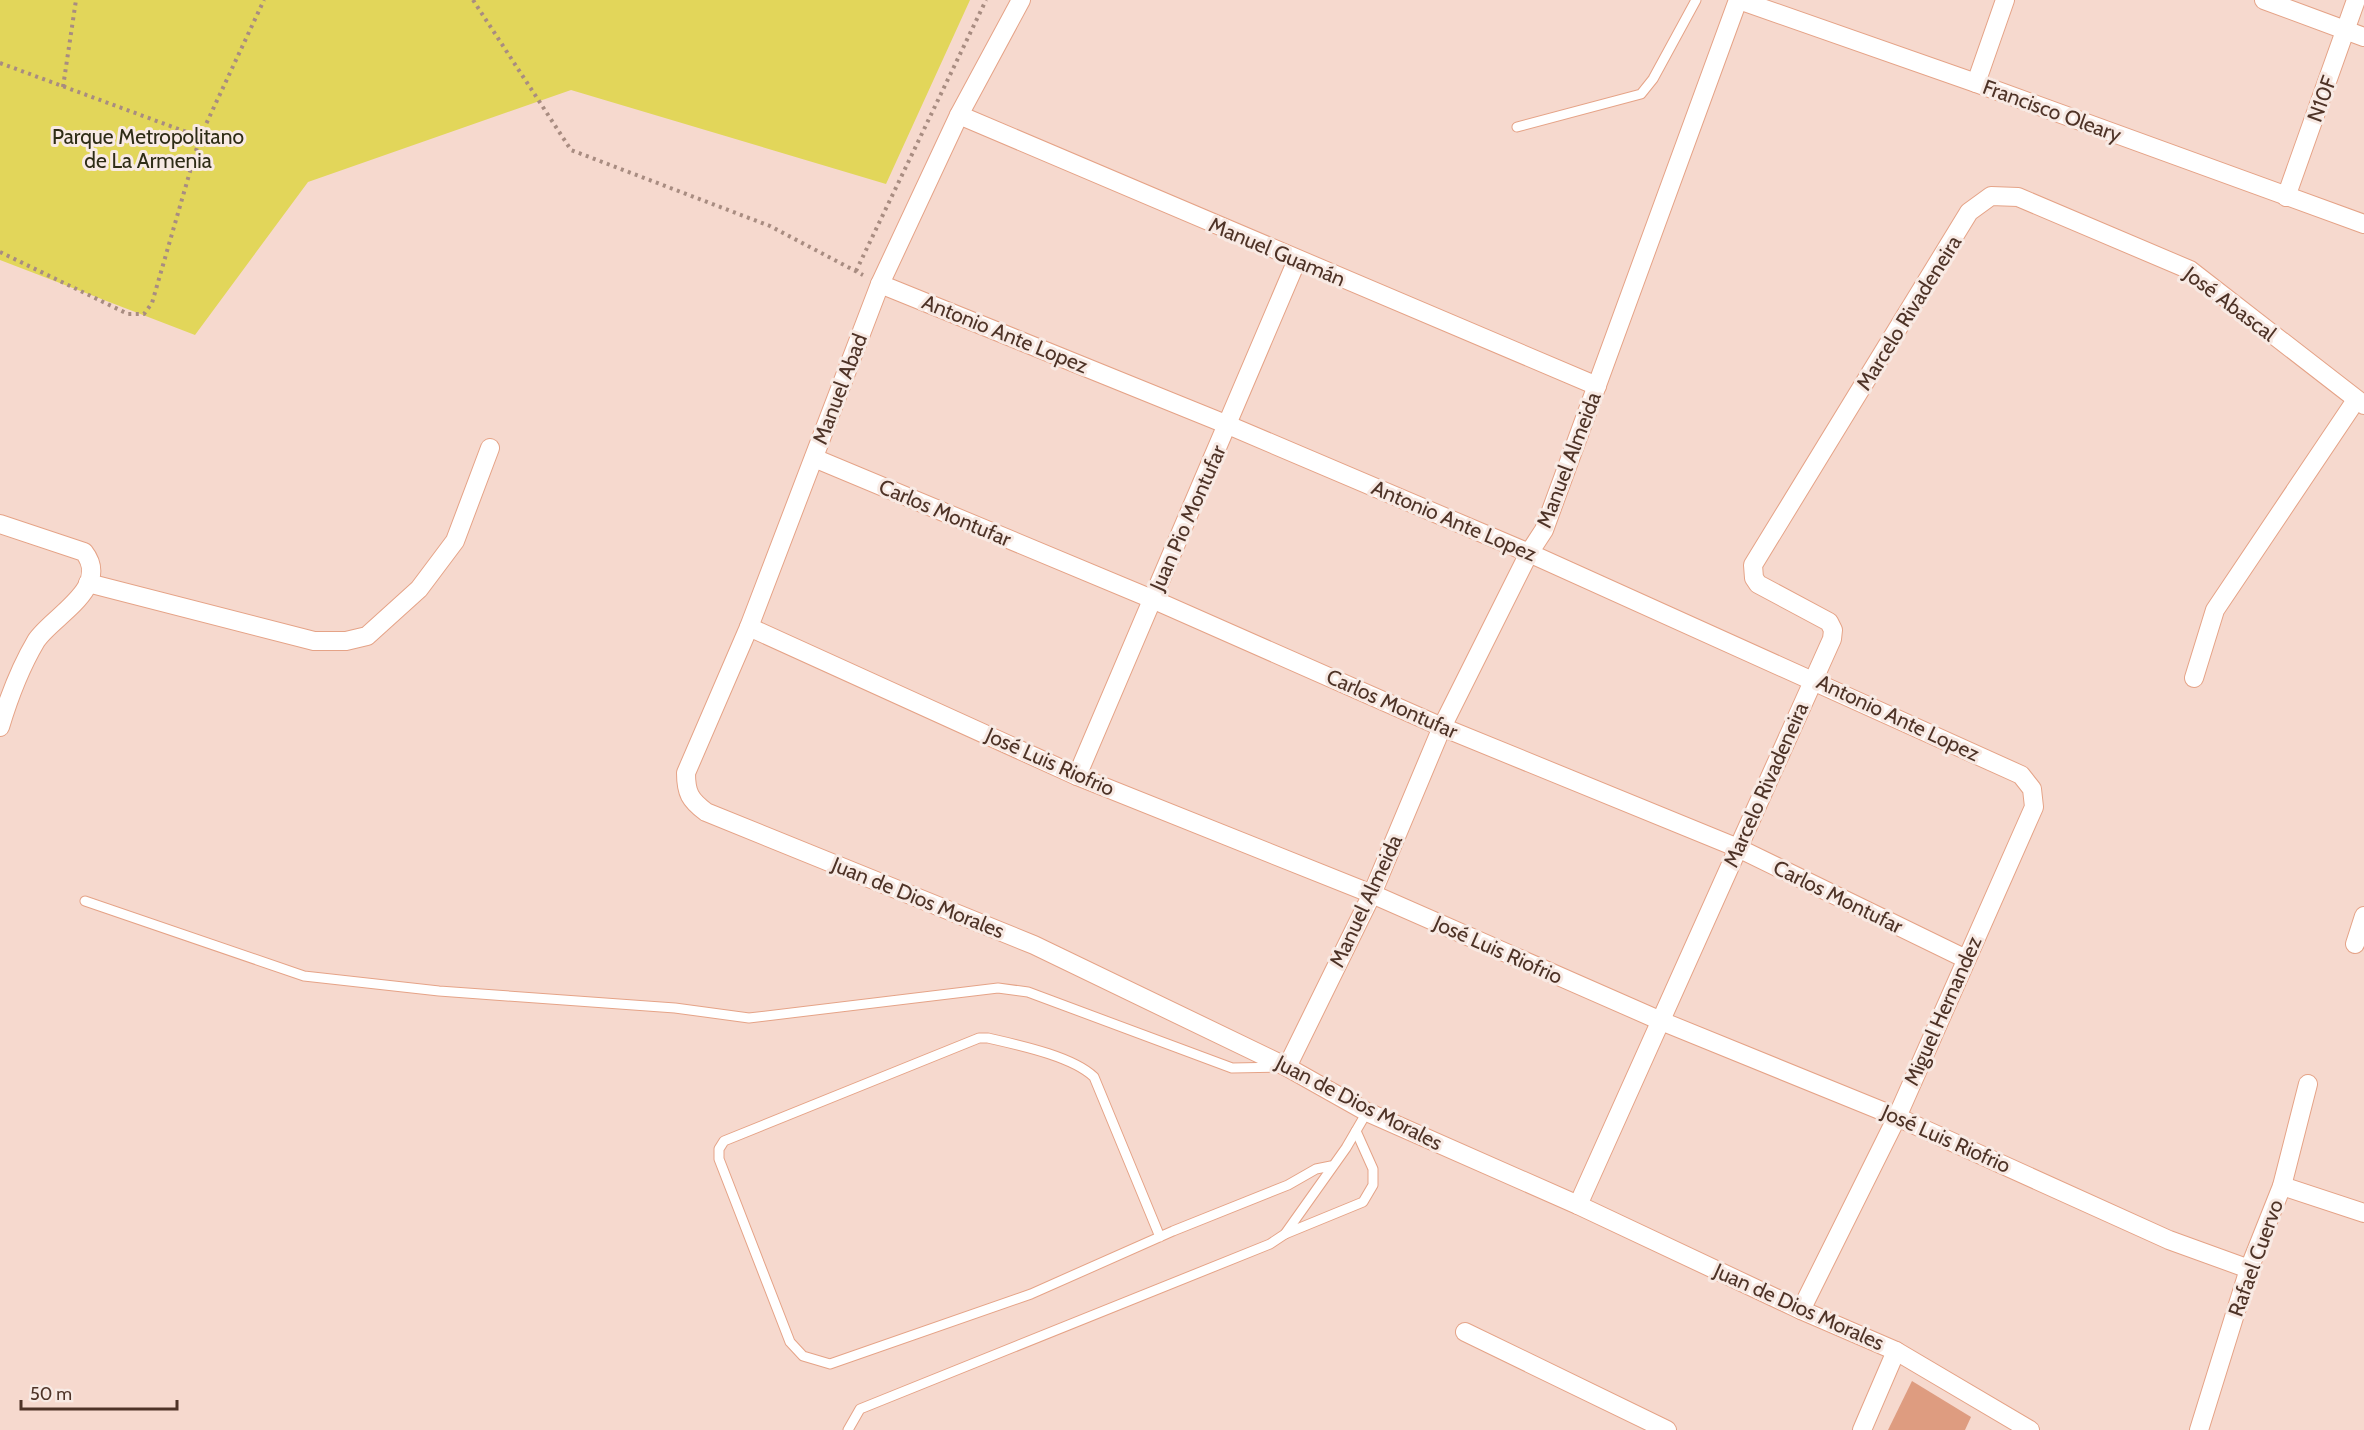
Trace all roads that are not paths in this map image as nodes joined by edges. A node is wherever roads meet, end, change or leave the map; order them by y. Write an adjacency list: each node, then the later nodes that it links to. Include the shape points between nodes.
1 (1021, 0): 10 (street, Manuel Abad)
2 (1696, 0): 11 (lane, via 1641,94)
3 (1739, 0): 9 (street, Francisco Oleary); 17 (street, Manuel Almeida)
4 (2005, 0): 9 (street)
5 (2264, 0): 7 (street)
6 (2356, 0): 7 (street, N10F)
7 (2346, 30): 8 (street); 13 (street, N10F)
8 (2364, 37)
9 (1976, 83): 13 (street, Francisco Oleary)
10 (958, 115): 15 (street, Manuel Guamán); 16 (street, Manuel Abad)
11 (1517, 127)
12 (2018, 197): 18 (street, José Abascal, via 2190,270); 28 (street, Marcelo Rivadeneira, via 1991,196 1969,212 1753,565 1758,584 1829,622 1832,639)
13 (2286, 197): 14 (street, Francisco Oleary)
14 (2364, 224)
15 (1297, 260): 17 (street, Manuel Guamán); 19 (street, Juan Pio Montufar)
16 (880, 284): 19 (street, Antonio Ante Lopez); 21 (street, Manuel Abad)
17 (1597, 386): 23 (street, Manuel Almeida, via 1544,530)
18 (2360, 403): 27 (street, via 2215,610)
19 (1228, 425): 23 (street, Antonio Ante Lopez); 25 (street, Juan Pio Montufar)
20 (490, 448): 24 (street, via 455,541 419,589 367,636 346,641 314,641)
21 (814, 458): 25 (street, Carlos Montufar); 26 (street, Manuel Abad)
22 (0, 524): 24 (street, via 84,552 90,564)
23 (1529, 553): 28 (street, Antonio Ante Lopez); 30 (street, Manuel Almeida)
24 (88, 583): 29 (street, via 75,604 37,639 12,688)
25 (1152, 599): 30 (street, Carlos Montufar); 32 (street, Juan Pio Montufar)
26 (749, 627): 32 (street, José Luis Riofrio); 33 (street, Manuel Abad, via 687,773)
27 (2194, 678)
28 (1813, 680): 31 (street, Antonio Ante Lopez); 34 (street, Marcelo Rivadeneira)
29 (0, 727)
30 (1443, 727): 34 (street, Carlos Montufar); 35 (street, Manuel Almeida)
31 (2021, 775): 39 (street, Miguel Hernandez, via 2032,789 2034,807)
32 (1077, 776): 35 (street, José Luis Riofrio)
33 (686, 788): 41 (street, Juan de Dios Morales, via 691,801 706,812 1034,945)
34 (1738, 848): 39 (street, Carlos Montufar); 40 (street, Marcelo Rivadeneira)
35 (1372, 894): 40 (street, José Luis Riofrio); 41 (street, Manuel Almeida)
36 (85, 901): 41 (lane, via 304,976 534,999 675,1008 749,1018 998,988 1028,992 1232,1068)
37 (2364, 916): 38 (street)
38 (2355, 944)
39 (1965, 959): 44 (street, Miguel Hernandez)
40 (1661, 1021): 44 (street, José Luis Riofrio); 48 (street, Marcelo Rivadeneira)
41 (1287, 1067): 43 (street, Juan de Dios Morales)
42 (2308, 1084): 47 (street, Rafael Cuervo)
43 (1367, 1112): 45 (lane); 48 (street, Juan de Dios Morales)
44 (1897, 1117): 52 (street, José Luis Riofrio, via 2169,1240); 53 (street, Miguel Hernandez)
45 (1356, 1131): 46 (lane); 50 (lane, via 1373,1168 1373,1185 1363,1202)
46 (1331, 1166): 50 (lane); 51 (lane)
47 (2282, 1186): 49 (street); 52 (street, Rafael Cuervo)
48 (1578, 1205): 53 (street, Juan de Dios Morales)
49 (2364, 1213)
50 (1285, 1234): 56 (lane, via 1270,1244 860,1409)
51 (1160, 1237): 51 (lane, via 1094,1077 1062,1060 988,1038 979,1038 724,1141 719,1149 719,1160 790,1342 803,1356 819,1363 842,1362 1031,1294)
52 (2249, 1269): 60 (street, Rafael Cuervo)
53 (1801, 1310): 55 (street, Juan de Dios Morales)
54 (1465, 1332): 57 (street)
55 (1896, 1350): 58 (street); 59 (street, Juan de Dios Morales)
56 (848, 1430)
57 (1667, 1430)
58 (1862, 1430)
59 (2030, 1430)
60 (2199, 1430)

